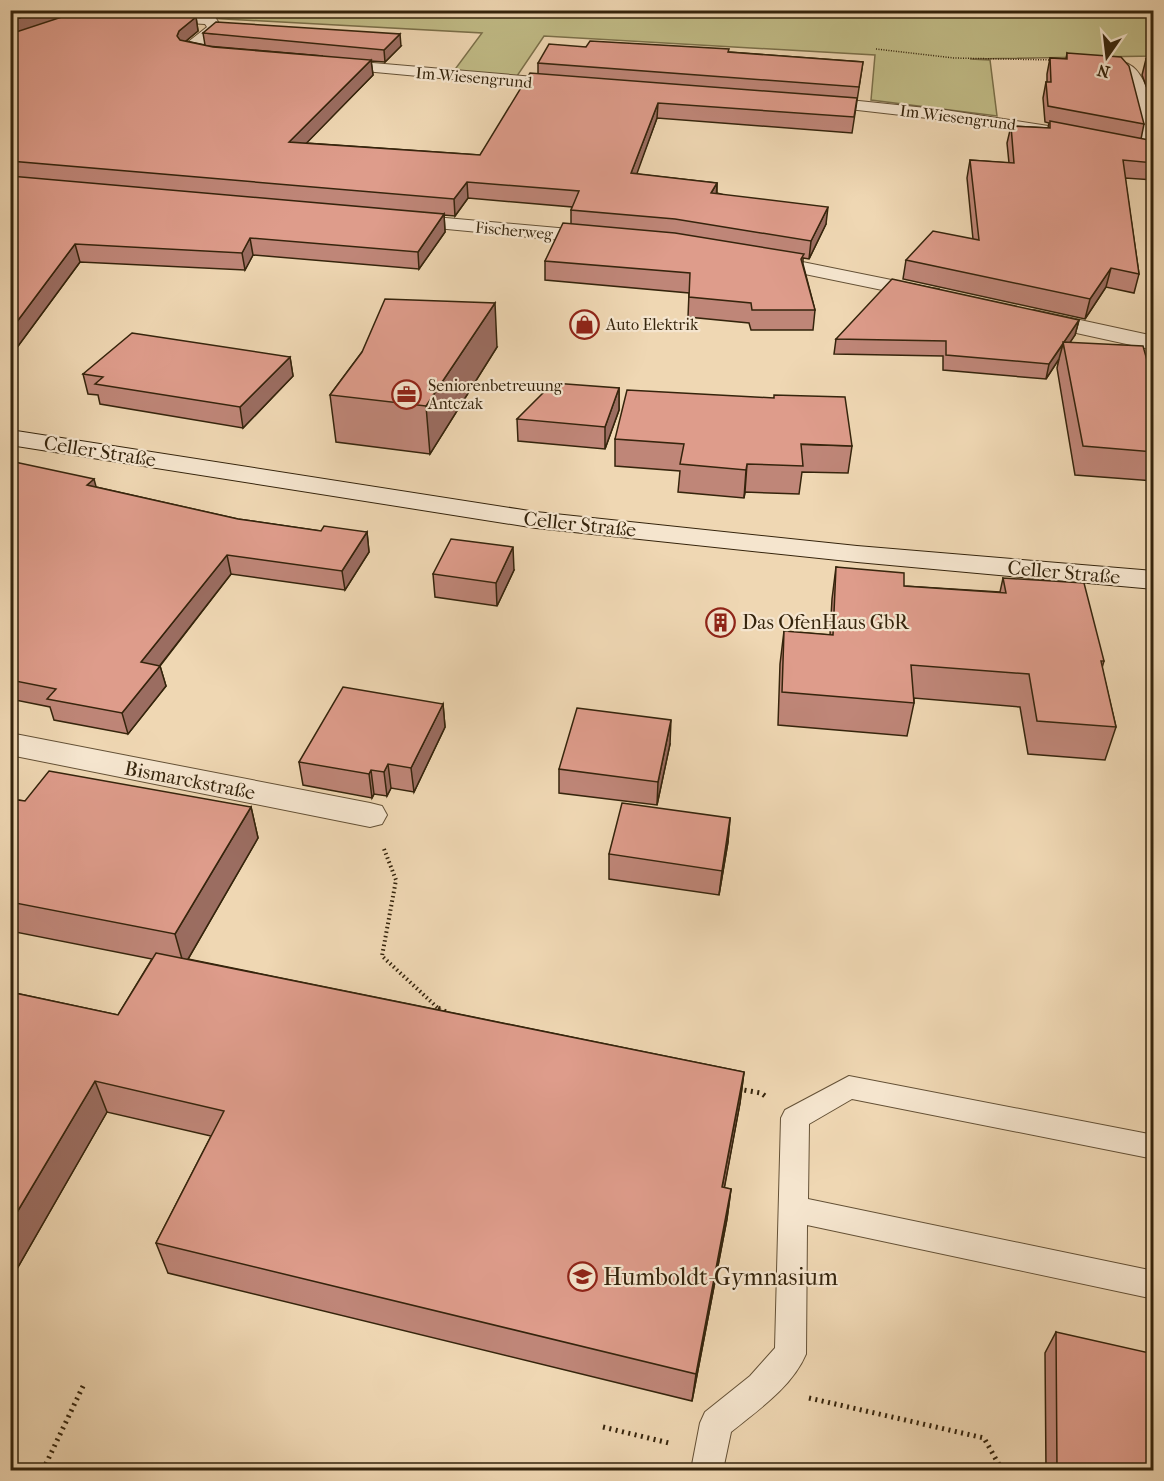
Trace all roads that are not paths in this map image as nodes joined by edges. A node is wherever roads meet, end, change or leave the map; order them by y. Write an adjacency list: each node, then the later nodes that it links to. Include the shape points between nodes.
1 (69, 17): 2 (street, via 96,14 210,20 215,28 188,49)
2 (240, 56)
3 (310, 62): 5 (street, Im Wiesengrund)
4 (1123, 67): 9 (street, via 1136,80)
5 (587, 86)
6 (794, 99): 7 (street, Im Wiesengrund, via 945,115)
7 (1097, 139)
8 (1131, 146): 9 (street)
9 (1153, 153)
10 (377, 218): 11 (street, Fischerweg)
11 (627, 240)
12 (739, 255): 13 (street)
13 (956, 300)
14 (1014, 312): 15 (street)
15 (1154, 343)
16 (10, 437): 17 (street, Celler Straße, via 536,520)
17 (1154, 580)
18 (10, 744): 19 (street, Bismarckstraße)
19 (370, 815)
20 (1154, 1147): 21 (lane, via 849,1087 795,1118)
21 (793, 1209): 22 (lane); 23 (lane, via 790,1354 762,1387 716,1423)
22 (1154, 1285)
23 (709, 1462)

